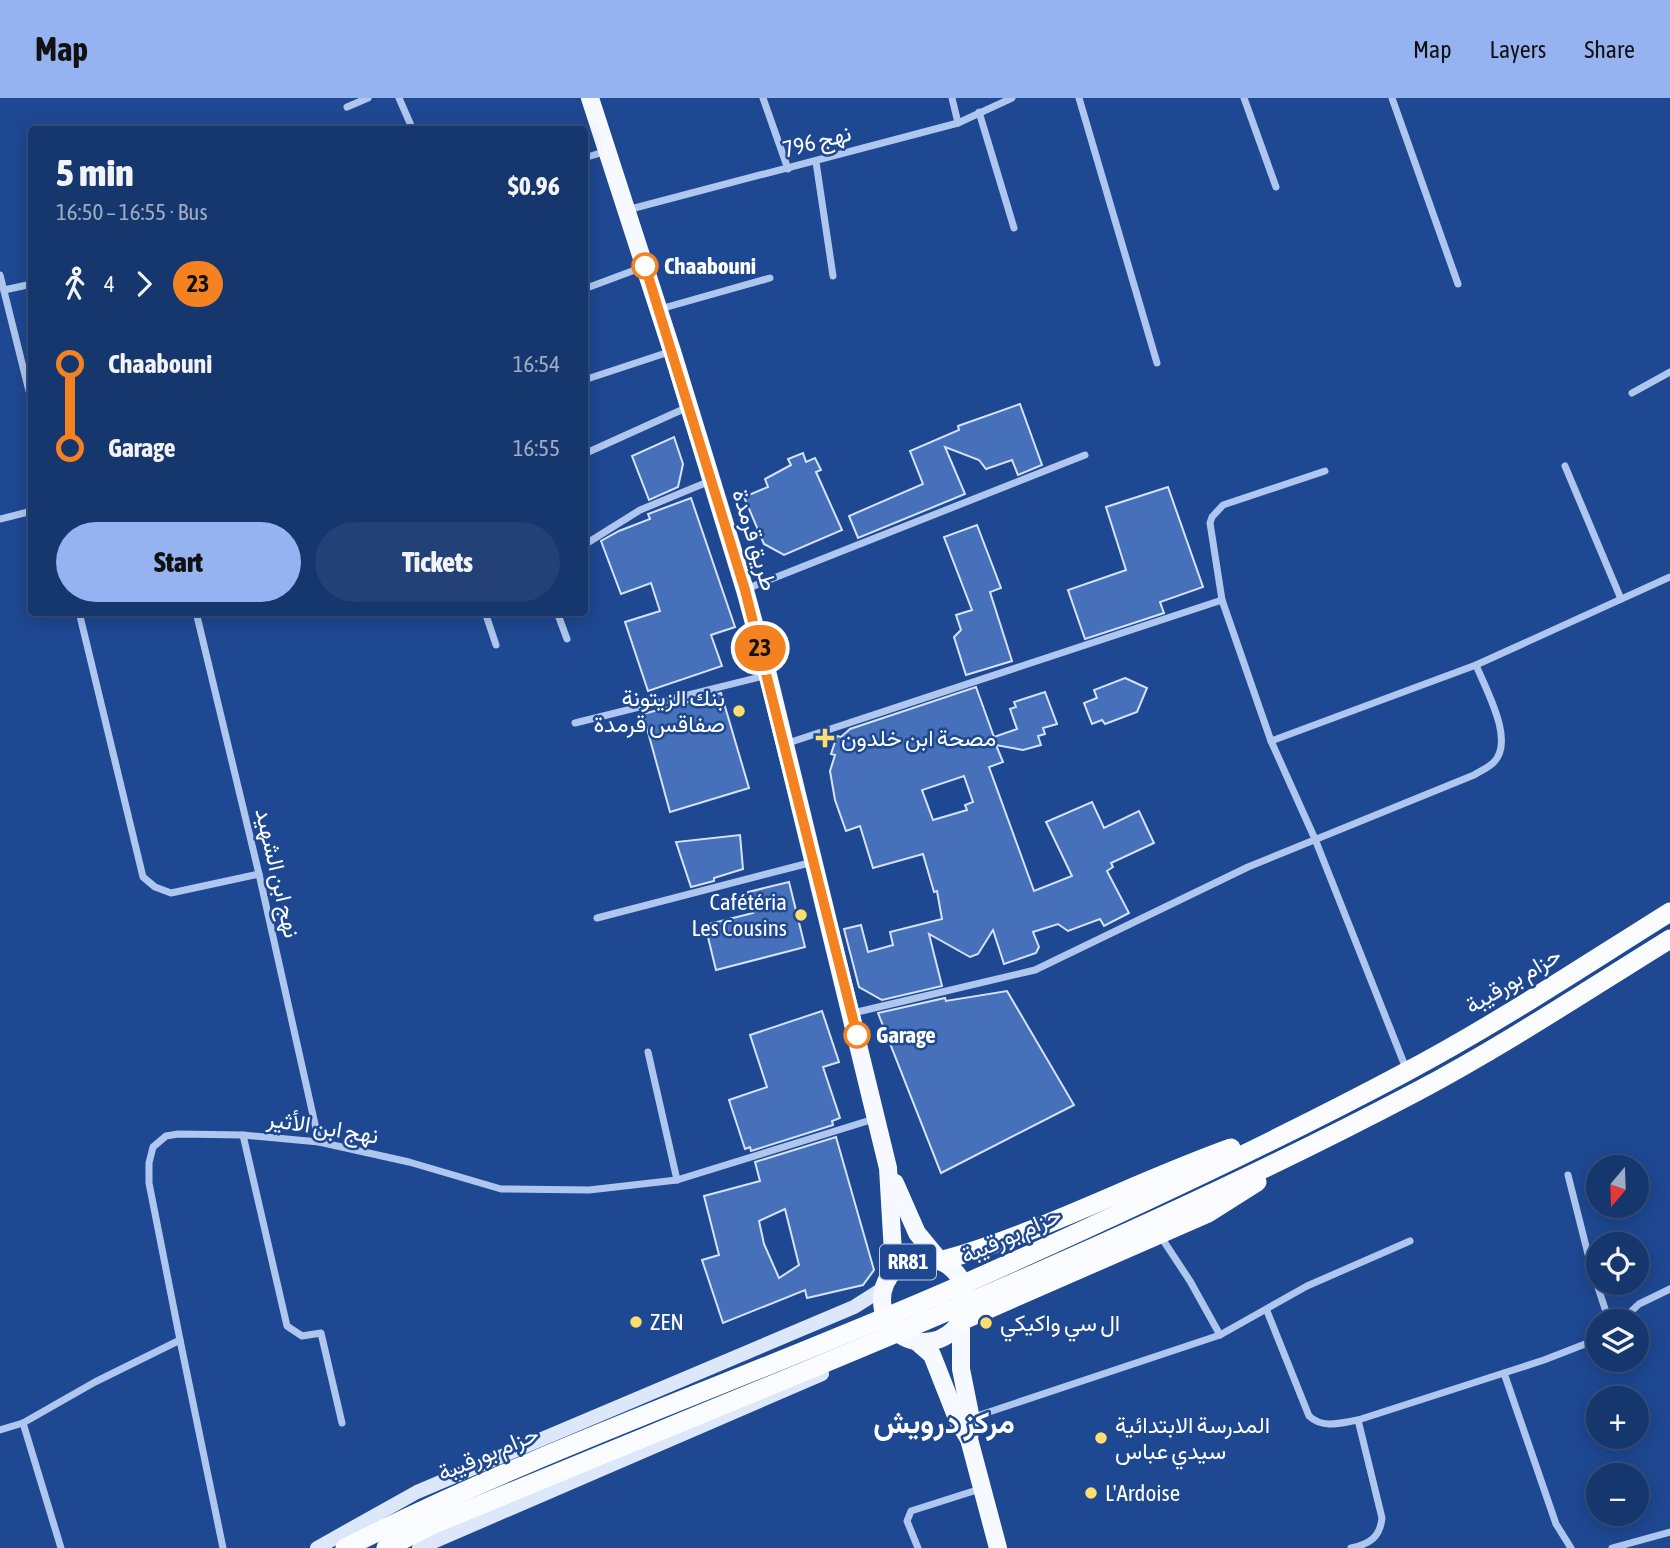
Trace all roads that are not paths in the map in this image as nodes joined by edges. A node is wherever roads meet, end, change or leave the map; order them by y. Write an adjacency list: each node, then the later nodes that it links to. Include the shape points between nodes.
1 (368, 98): 10 (street)
2 (399, 98): 13 (street)
3 (590, 98): 14 (main road, طريق قرمدة / RR81)
4 (763, 98): 17 (street)
5 (952, 98): 12 (street)
6 (1012, 98): 11 (street, نهج 796)
7 (1079, 98): 31 (street)
8 (1244, 98): 18 (street)
9 (1392, 98): 25 (street)
10 (347, 107)
11 (979, 112): 12 (street, نهج 796); 20 (street)
12 (958, 122): 16 (street, نهج 796)
13 (411, 126)
14 (608, 150): 15 (street); 19 (main road, طريق قرمدة / RR81)
15 (588, 157)
16 (816, 162): 17 (street, نهج 796); 23 (street)
17 (788, 169): 19 (street, نهج 796)
18 (1276, 187)
19 (627, 210): 21 (main road, طريق قرمدة / RR81)
20 (1014, 228)
21 (645, 266): 27 (street); 29 (main road, طريق قرمدة / RR81)
22 (0, 275): 28 (street)
23 (833, 276)
24 (770, 278): 29 (street)
25 (1458, 284)
26 (28, 285): 28 (street)
27 (588, 287)
28 (4, 290): 34 (street)
29 (659, 310): 30 (main road, طريق قرمدة / RR81)
30 (672, 351): 33 (street); 36 (main road, طريق قرمدة / RR81)
31 (1157, 363)
32 (1670, 372): 35 (street)
33 (588, 379)
34 (28, 387)
35 (1632, 393)
36 (688, 407): 37 (street); 41 (main road, طريق قرمدة / RR81)
37 (588, 452)
38 (1085, 455): 46 (street)
39 (1565, 466): 47 (street)
40 (1325, 471): 48 (street, via 1223,505 1212,517)
41 (711, 481): 44 (street, via 640,510); 46 (main road, طريق قرمدة / RR81)
42 (28, 512): 43 (street)
43 (0, 519)
44 (588, 542)
45 (1670, 577): 47 (street)
46 (745, 590): 56 (main road, طريق قرمدة / RR81)
47 (1621, 599): 55 (street)
48 (1222, 600): 58 (street); 59 (street)
49 (80, 616): 62 (street, via 143,877 171,893)
50 (197, 616): 62 (street, نهج ابن الشهيد)
51 (486, 616): 54 (street)
52 (558, 616): 53 (street)
53 (567, 639)
54 (496, 645)
55 (1476, 666): 58 (street); 60 (street, via 1501,729 1503,744 1493,763 1474,775)
56 (768, 675): 57 (street); 59 (main road, طريق قرمدة / RR81)
57 (575, 723)
58 (1271, 741): 60 (street)
59 (784, 744): 61 (main road, طريق قرمدة / RR81)
60 (1315, 839): 66 (street, via 1035,971); 68 (street)
61 (813, 862): 64 (street); 66 (main road, طريق قرمدة / RR81)
62 (259, 874): 73 (street, نهج ابن الشهيد)
63 (1670, 912): 68 (highway, حزام بورقيبة)
64 (597, 918)
65 (1670, 939): 71 (highway, حزام بورقيبة, via 1418,1091)
66 (852, 1013): 70 (main road, طريق قرمدة / RR81)
67 (648, 1052): 76 (street)
68 (1407, 1072): 69 (highway, حزام بورقيبة)
69 (1324, 1114): 79 (highway); 105 (highway, حزام بورقيبة, via 981,1276 450,1496)
70 (876, 1119): 74 (main road, طريق قرمدة / RR81); 76 (street, نهج ابن الأثير)
71 (1339, 1130): 77 (highway, via 1208,1213); 106 (highway, حزام بورقيبة, via 988,1294)
72 (243, 1135): 73 (street, نهج ابن الأثير); 87 (street, نهج ابن الأثير, via 166,1136 153,1147 149,1183); 94 (street, via 287,1326 302,1336 321,1333)
73 (319, 1142): 76 (street, نهج ابن الأثير, via 500,1189 589,1191)
74 (888, 1168): 79 (main road, طريق قرمدة / RR81, via 917,1233); 80 (main road, طريق قرمدة / RR81, via 893,1241)
75 (1568, 1175): 82 (street)
76 (677, 1180)
77 (1159, 1235): 85 (highway); 86 (street)
78 (1410, 1241): 84 (street, via 1307,1286)
79 (940, 1261): 80 (main road, RR81, via 928,1258 905,1263); 85 (main road, RR81, via 964,1286 966,1308)
80 (886, 1284): 88 (main road, RR81, via 884,1312 897,1332); 97 (main road, حزام بورقيبة, via 854,1307)
81 (1670, 1289): 83 (street)
82 (1605, 1309)
83 (1634, 1309)
84 (1267, 1311): 86 (street); 92 (street, via 1309,1416 1328,1424)
85 (961, 1321): 88 (main road, via 942,1339); 91 (main road, RR81, via 961,1369)
86 (1220, 1335): 91 (street)
87 (180, 1340): 93 (street); 103 (street, نهج ابن الأثير)
88 (911, 1340): 96 (main road, RR81, via 932,1355); 99 (main road)
89 (1586, 1343): 90 (street)
90 (1504, 1373): 92 (street); 111 (street, via 1556,1524)
91 (971, 1419): 96 (main road, RR81)
92 (1358, 1420): 110 (street, via 1382,1518 1373,1540)
93 (23, 1423): 95 (street); 102 (street)
94 (342, 1423)
95 (0, 1430)
96 (969, 1438): 98 (main road, RR81)
97 (530, 1444): 99 (main road); 104 (main road, حزام بورقيبة, via 418,1492)
98 (981, 1488): 108 (street, via 911,1511 908,1521); 109 (main road, RR81)
99 (545, 1494): 101 (main road)
100 (1670, 1532): 112 (street)
101 (442, 1542): 107 (main road)
102 (61, 1548)
103 (223, 1548)
104 (317, 1548)
105 (345, 1548)
106 (386, 1548)
107 (419, 1548)
108 (918, 1548)
109 (998, 1548)
110 (1351, 1548)
111 (1571, 1548)
112 (1612, 1548)

